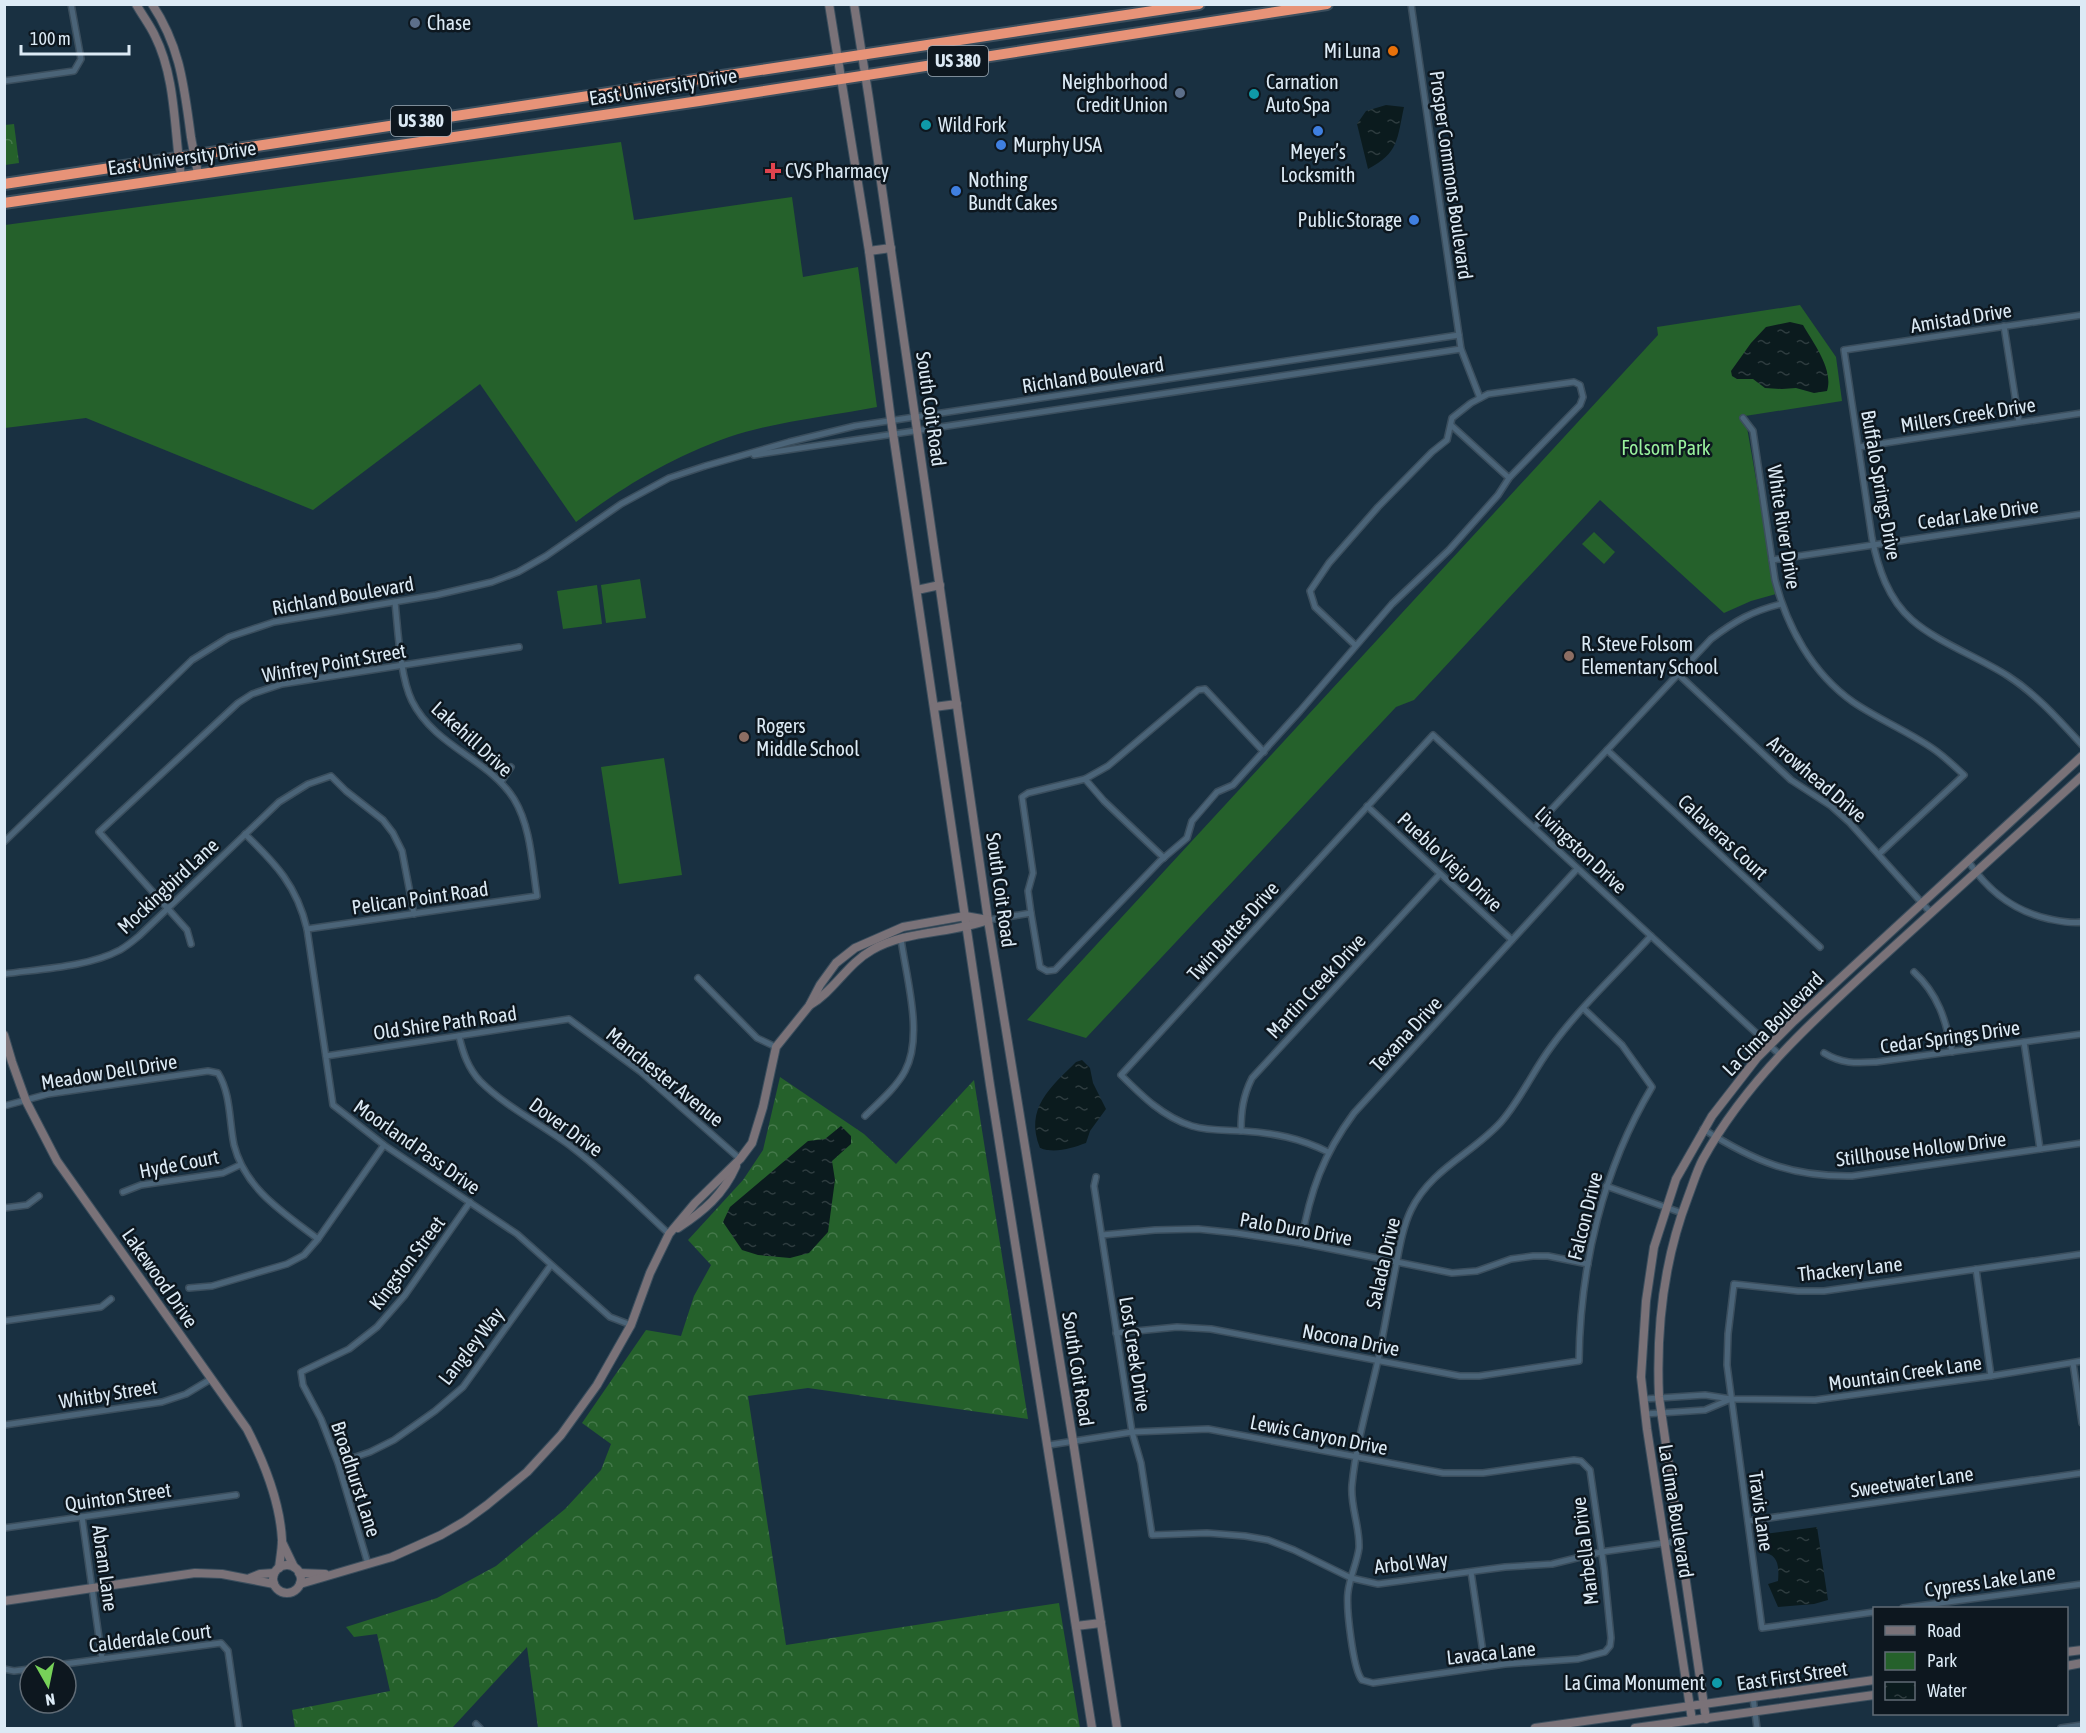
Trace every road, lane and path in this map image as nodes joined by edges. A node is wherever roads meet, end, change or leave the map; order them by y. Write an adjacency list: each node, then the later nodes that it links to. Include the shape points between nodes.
1 (71, 4): 13 (street, via 81,59 78,67 74,71)
2 (136, 4): 15 (street, via 164,59)
3 (152, 4): 14 (street, via 170,36 183,77)
4 (829, 4): 10 (street, South Coit Road)
5 (854, 4): 9 (street, South Coit Road)
6 (1199, 4): 9 (highway, US 380)
7 (1327, 4): 11 (highway, East University Drive / US 380)
8 (1411, 4): 24 (street, Prosper Commons Boulevard)
9 (861, 54): 10 (highway, US 380); 11 (street, South Coit Road)
10 (837, 58): 12 (street, South Coit Road); 14 (highway, US 380)
11 (865, 75): 12 (highway, East University Drive / US 380); 20 (street, South Coit Road)
12 (840, 79): 16 (highway, East University Drive / US 380); 21 (street, South Coit Road)
13 (4, 81)
14 (195, 155): 15 (highway, US 380); 16 (street)
15 (178, 157): 17 (street); 18 (highway, US 380)
16 (198, 174): 17 (highway, East University Drive / US 380)
17 (181, 176): 19 (highway, East University Drive / US 380)
18 (4, 184)
19 (4, 203)
20 (891, 248): 21 (street); 29 (street, South Coit Road)
21 (869, 252): 31 (street, South Coit Road)
22 (2082, 315): 23 (street, Amistad Drive)
23 (2004, 326): 26 (street, Amistad Drive); 32 (street)
24 (1459, 335): 25 (street, Prosper Commons Boulevard); 29 (street, Richland Boulevard)
25 (1461, 349): 27 (street, Prosper Commons Boulevard); 34 (street, Richland Boulevard)
26 (1844, 350): 36 (street, Buffalo Springs Drive)
27 (1480, 398): 33 (street, via 1452,418); 38 (street, via 1574,382 1580,385 1580,405)
28 (2082, 413): 32 (street, Millers Creek Drive)
29 (915, 417): 31 (street, Richland Boulevard); 34 (street, South Coit Road)
30 (1743, 418): 41 (street, White River Drive, via 1753,431)
31 (891, 420): 35 (street, South Coit Road); 37 (street, Richland Boulevard, via 828,431)
32 (2019, 422): 36 (street, Millers Creek Drive)
33 (1451, 425): 38 (street); 46 (street, via 1447,440 1378,507 1310,591 1315,607)
34 (917, 430): 35 (street, Richland Boulevard); 42 (street, South Coit Road)
35 (893, 434): 37 (street, Richland Boulevard); 43 (street, South Coit Road)
36 (1858, 447): 40 (street, Buffalo Springs Drive)
37 (735, 458): 44 (street, Richland Boulevard, via 643,491 518,572 467,590)
38 (1509, 478): 46 (street, via 1449,550)
39 (2082, 514): 40 (street, Cedar Lake Drive)
40 (1873, 545): 41 (street, Cedar Lake Drive); 52 (street, Buffalo Springs Drive, via 1885,583 1912,620 2009,677 2053,713)
41 (1772, 560): 45 (street, White River Drive)
42 (940, 585): 43 (street); 50 (street, South Coit Road)
43 (917, 590): 51 (street, South Coit Road)
44 (395, 602): 48 (street, Lakehill Drive); 63 (street, Richland Boulevard, via 274,622 210,647)
45 (1781, 604): 49 (street, via 1736,620 1711,639); 64 (street, White River Drive, via 1799,641 1833,686 1934,749 1964,775)
46 (1355, 645): 54 (street)
47 (519, 647): 48 (street, Winfrey Point Street)
48 (403, 665): 59 (street, Lakehill Drive, via 411,699 423,720); 72 (street, Winfrey Point Street, via 282,684 252,694 99,832)
49 (1678, 674): 53 (street); 64 (street, Arrowhead Drive, via 1791,780 1844,817)
50 (957, 704): 51 (street); 77 (street, South Coit Road)
51 (934, 707): 76 (street, South Coit Road)
52 (2082, 745)
53 (1607, 750): 61 (street); 86 (street, Calaveras Court)
54 (1264, 752): 58 (street, via 1205,689 1198,690 1108,766); 65 (street, via 1233,785 1217,792 1192,821 1186,838)
55 (2082, 756): 66 (street, La Cima Boulevard)
56 (511, 767): 59 (street)
57 (2082, 776): 68 (street, La Cima Boulevard)
58 (1085, 779): 65 (street); 73 (street, via 1022,796 1033,873 1028,891)
59 (501, 782): 70 (street, Lakehill Drive, via 524,822)
60 (1367, 806): 61 (street, Livingston Drive, via 1433,735); 69 (street, Pueblo Viejo Drive); 107 (street, Twin Buttes Drive, via 1121,1075 1168,1116 1193,1127)
61 (1535, 827): 67 (street, Livingston Drive)
62 (245, 834): 72 (street, Mockingbird Lane); 75 (street, Mockingbird Lane, via 294,791 331,776 393,833 402,851); 81 (street, Moorland Pass Drive, via 284,876 302,909)
63 (4, 842)
64 (1879, 854): 71 (street, Arrowhead Drive)
65 (1164, 858): 73 (street, via 1055,970 1047,972 1040,967)
66 (1968, 861): 68 (street); 71 (street, La Cima Boulevard)
67 (1577, 869): 82 (street, Livingston Drive); 84 (street, Texana Drive)
68 (1975, 873): 74 (street, La Cima Boulevard); 78 (street, via 2005,902 2020,910 2059,921)
69 (1440, 874): 84 (street, Pueblo Viejo Drive); 107 (street, Martin Creek Drive, via 1252,1078 1241,1107)
70 (537, 896): 75 (street, Pelican Point Road)
71 (1922, 903): 74 (street, Arrowhead Drive); 97 (street, La Cima Boulevard)
72 (168, 908): 85 (street, via 187,930); 88 (street, Mockingbird Lane, via 139,936 106,956)
73 (1031, 912): 77 (street)
74 (1931, 913): 101 (street, La Cima Boulevard)
75 (414, 914): 81 (street, Pelican Point Road)
76 (965, 916): 77 (street); 79 (street); 80 (street, South Coit Road)
77 (988, 920): 80 (street); 152 (street, South Coit Road)
78 (2082, 922)
79 (898, 928): 83 (street); 90 (street, via 855,948 836,963)
80 (967, 928): 83 (street); 153 (street, South Coit Road)
81 (307, 929): 102 (street, Moorland Pass Drive)
82 (1651, 936): 91 (street, Salada Drive); 97 (street, Livingston Drive)
83 (901, 939): 90 (street, via 864,955); 105 (street, via 914,1027 910,1059 905,1072)
84 (1512, 940): 112 (street, Texana Drive, via 1354,1113)
85 (191, 944)
86 (1820, 947)
87 (1914, 972): 99 (street, via 1935,996)
88 (4, 974)
89 (698, 978): 98 (street, via 757,1038)
90 (809, 1006): 98 (street)
91 (1584, 1009): 116 (street, Falcon Drive, via 1629,1053 1652,1087); 128 (street, Salada Drive, via 1551,1046 1502,1121 1442,1169 1422,1191 1406,1223)
92 (569, 1019): 95 (street, Old Shire Path Road); 113 (street, Manchester Avenue, via 642,1072)
93 (2082, 1034): 96 (street, Cedar Springs Drive)
94 (4, 1035): 103 (street, Lakewood Drive)
95 (459, 1036): 102 (street, Old Shire Path Road); 123 (street, Dover Drive, via 464,1055 479,1080 572,1148)
96 (2024, 1042): 99 (street, Cedar Springs Drive); 111 (street)
97 (1769, 1046): 101 (street, Livingston Drive); 106 (street, La Cima Boulevard)
98 (776, 1047): 113 (street, via 764,1107 752,1143)
99 (1952, 1052): 100 (street, Cedar Springs Drive, via 1859,1063 1837,1061)
100 (1824, 1053)
101 (1779, 1054): 108 (street, La Cima Boulevard)
102 (326, 1056): 110 (street, Moorland Pass Drive, via 333,1105)
103 (26, 1101): 104 (street, Meadow Dell Drive); 114 (street, Meadow Dell Drive, via 60,1092 208,1071 218,1073 224,1083); 143 (street, Lakewood Drive, via 57,1161)
104 (4, 1106)
105 (865, 1116)
106 (1703, 1129): 108 (street, Stillhouse Hollow Drive); 121 (street, La Cima Boulevard, via 1676,1179)
107 (1241, 1131): 112 (street, via 1293,1137)
108 (1717, 1137): 111 (street, Stillhouse Hollow Drive, via 1757,1160 1821,1177); 122 (street, La Cima Boulevard, via 1702,1160)
109 (2082, 1143): 111 (street, Stillhouse Hollow Drive)
110 (384, 1145): 119 (street, Moorland Pass Drive); 125 (street)
111 (2040, 1149)
112 (1328, 1152): 126 (street, Texana Drive, via 1306,1213)
113 (739, 1160): 123 (street)
114 (240, 1165): 117 (street, Hyde Court, via 222,1173 141,1185); 125 (street, via 265,1198)
115 (1096, 1177): 124 (street, Lost Creek Drive)
116 (1606, 1186): 121 (street); 129 (street, Falcon Drive)
117 (123, 1192)
118 (39, 1196): 120 (street, via 27,1205)
119 (470, 1202): 130 (street, Moorland Pass Drive, via 517,1234); 141 (street, Kingston Street, via 377,1328 349,1349)
120 (4, 1208)
121 (1668, 1208): 122 (street); 145 (street, La Cima Boulevard, via 1654,1247 1646,1301 1641,1377)
122 (1682, 1213): 144 (street, La Cima Boulevard, via 1661,1307)
123 (669, 1234): 135 (street)
124 (1102, 1235): 126 (street, Palo Duro Drive, via 1198,1229); 136 (street, Lost Creek Drive)
125 (318, 1239): 132 (street, via 304,1255 287,1264 212,1286)
126 (1301, 1244): 128 (street, Palo Duro Drive)
127 (2082, 1254): 131 (street, Thackery Lane)
128 (1396, 1263): 129 (street, Palo Duro Drive, via 1452,1273 1478,1271 1533,1256); 137 (street, Salada Drive)
129 (1588, 1264): 138 (street, Falcon Drive)
130 (551, 1265): 135 (street, Moorland Pass Drive, via 610,1317); 156 (street, Langley Way, via 463,1387 414,1428 370,1452)
131 (1976, 1269): 142 (street); 146 (street, Thackery Lane, via 1824,1291 1734,1284 1727,1365)
132 (189, 1288)
133 (111, 1299): 134 (street, via 101,1307)
134 (4, 1322)
135 (631, 1325): 167 (street, via 597,1386 561,1435 527,1472 465,1521 418,1546)
136 (1116, 1333): 137 (street, Nocona Drive, via 1177,1327 1211,1329); 151 (street, Lost Creek Drive)
137 (1378, 1360): 138 (street, Nocona Drive, via 1467,1376); 154 (street, Salada Drive)
138 (1580, 1361)
139 (2082, 1361): 140 (street, Mountain Creek Lane)
140 (2073, 1363): 142 (street, Mountain Creek Lane); 149 (street)
141 (301, 1372): 156 (street, Broadhurst Lane, via 303,1386)
142 (1991, 1376): 146 (street, Mountain Creek Lane, via 1815,1400)
143 (212, 1379): 150 (street, Whitby Street, via 162,1402); 163 (street, Lakewood Drive, via 261,1455 275,1499)
144 (1659, 1397): 145 (street, Mountain Creek Lane); 146 (street, Mountain Creek Lane, via 1705,1395); 147 (street, La Cima Boulevard)
145 (1644, 1399): 148 (street, La Cima Boulevard)
146 (1731, 1399): 147 (street, Mountain Creek Lane, via 1706,1410); 160 (street, Travis Lane)
147 (1661, 1413): 148 (street, Mountain Creek Lane); 164 (street, La Cima Boulevard)
148 (1645, 1414): 165 (street, La Cima Boulevard)
149 (2082, 1423)
150 (4, 1425)
151 (1132, 1431): 152 (street, Lewis Canyon Drive); 154 (street, Lewis Canyon Drive, via 1208,1429); 162 (street, Lost Creek Drive)
152 (1073, 1441): 153 (street, Lewis Canyon Drive); 181 (street, South Coit Road)
153 (1049, 1445): 182 (street, South Coit Road)
154 (1357, 1457): 155 (street, Lewis Canyon Drive, via 1456,1474); 173 (street, Salada Drive, via 1352,1492 1359,1548)
155 (1583, 1462): 166 (street, Marbella Drive, via 1590,1470)
156 (338, 1463): 167 (street, Broadhurst Lane)
157 (2082, 1473): 160 (street, Sweetwater Lane)
158 (236, 1495): 159 (street, Quinton Street)
159 (82, 1517): 161 (street, Quinton Street); 177 (street, Abram Lane)
160 (1748, 1521): 180 (street, Travis Lane, via 1762,1628)
161 (4, 1528)
162 (1152, 1535): 173 (street, Arbol Way, via 1207,1533 1268,1540)
163 (282, 1541): 168 (street, Lakewood Drive); 169 (street, Lakewood Drive)
164 (1679, 1541): 165 (street, Arbol Way); 191 (street, La Cima Boulevard)
165 (1665, 1543): 166 (street, Arbol Way); 192 (street, La Cima Boulevard)
166 (1602, 1552): 170 (street, Arbol Way, via 1560,1563); 183 (street, Marbella Drive)
167 (368, 1564): 171 (street)
168 (296, 1570): 169 (street, via 286,1565); 171 (street); 175 (street)
169 (276, 1571): 172 (street); 174 (street)
170 (1471, 1572): 173 (street, Arbol Way, via 1385,1584); 186 (street)
171 (330, 1575): 175 (street)
172 (250, 1578): 174 (street); 177 (street, via 195,1574)
173 (1351, 1578): 188 (street, Salada Drive, via 1348,1612 1357,1672)
174 (274, 1584): 175 (street, via 280,1592 288,1593)
175 (300, 1584)
176 (2082, 1584): 179 (street, Cypress Lake Lane)
177 (92, 1588): 178 (street); 184 (street, Abram Lane)
178 (4, 1601)
179 (1910, 1607)
180 (1873, 1612)
181 (1101, 1623): 182 (street); 199 (street, South Coit Road)
182 (1076, 1626): 198 (street, South Coit Road)
183 (1611, 1638): 186 (street, Lavaca Lane, via 1605,1652 1589,1657)
184 (102, 1659): 185 (street, Calderdale Court); 197 (street, Calderdale Court, via 225,1645)
185 (78, 1662)
186 (1485, 1666): 188 (street, Lavaca Lane, via 1373,1683)
187 (1873, 1680): 190 (street, East First Street)
188 (1364, 1681)
189 (1873, 1695): 193 (street, East First Street)
190 (1753, 1698): 191 (street, East First Street); 193 (street)
191 (1704, 1704): 192 (street, East First Street); 194 (street, La Cima Boulevard)
192 (1689, 1706): 195 (street, La Cima Boulevard); 200 (street, East First Street)
193 (1754, 1713): 194 (street, East First Street); 202 (street)
194 (1706, 1719): 195 (street, East First Street)
195 (1692, 1720): 201 (street, East First Street)
196 (2082, 1725): 203 (street)
197 (239, 1728)
198 (1092, 1728)
199 (1117, 1728)
200 (1536, 1728)
201 (1635, 1728)
202 (1757, 1728)
203 (2061, 1728)

